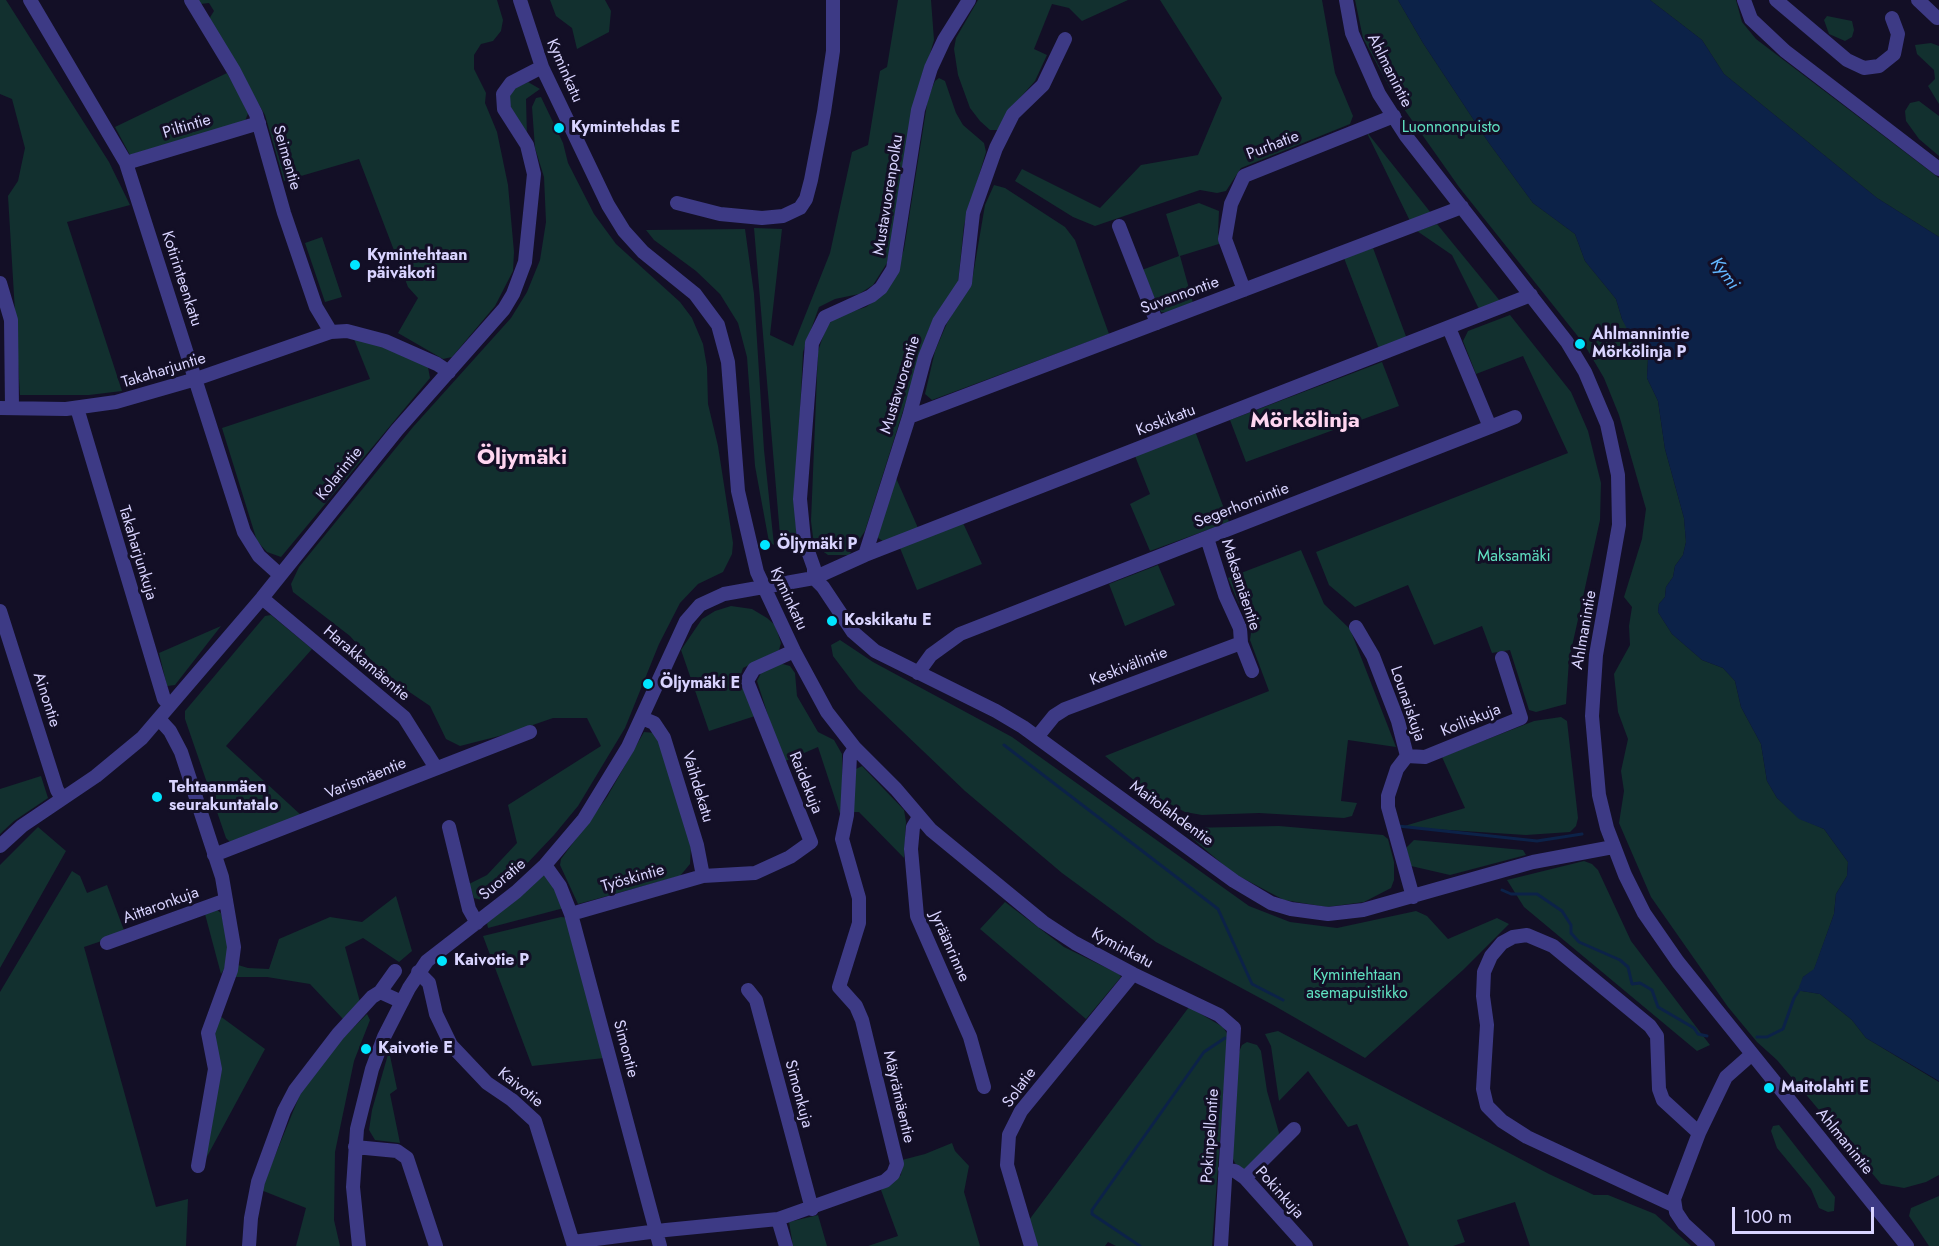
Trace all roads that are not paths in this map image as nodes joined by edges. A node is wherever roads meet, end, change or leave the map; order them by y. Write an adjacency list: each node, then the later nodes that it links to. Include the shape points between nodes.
1 (30, 0): 16 (street, Kotirinteenkatu)
2 (191, 0): 15 (street, Seimentie, via 234,71)
3 (520, 0): 13 (street, Kyminkatu)
4 (833, 0): 18 (street, via 833,51 824,112 811,180 800,208 783,216 762,218 720,214)
5 (969, 0): 37 (street, Mustavuorenpolku, via 931,68 918,110 893,269 871,296 825,317 812,343 800,499 804,540)
6 (1346, 0): 14 (street, Ahlmanintie, via 1362,60)
7 (1744, 0): 17 (street, via 1752,19 1785,51)
8 (1776, 0): 10 (street, via 1847,60 1864,68 1879,66 1894,54 1898,34)
9 (1918, 0): 11 (street)
10 (1892, 18)
11 (1936, 18)
12 (1065, 39): 31 (street, Mustavuorentie, via 1043,85 1013,114 996,148 973,213 965,283 939,322)
13 (542, 67): 27 (street, Kolarintie, via 511,83 503,94 504,110 527,145 534,174 523,270 504,309); 38 (street, Kyminkatu, via 624,231 643,252 695,294 722,335 728,362 738,491)
14 (1394, 116): 19 (street, Ahlmanintie); 22 (street, Purhatie, via 1244,176 1231,204 1225,239)
15 (260, 127): 16 (street, Piltintie); 26 (street, Seimentie, via 284,213 313,296)
16 (126, 163): 28 (street, Kotirinteenkatu)
17 (1939, 169)
18 (677, 203)
19 (1462, 207): 22 (street, Suvannontie); 23 (street, Ahlmanintie)
20 (1119, 226): 24 (street)
21 (0, 283): 29 (street, via 11,320)
22 (1244, 290): 24 (street, Suvannontie)
23 (1531, 295): 25 (street, Koskikatu); 59 (street, Ahlmanintie, via 1589,380 1607,424 1617,466 1617,544 1596,655 1592,716 1599,795)
24 (1156, 323): 31 (street, Suvannontie)
25 (1449, 328): 33 (street); 35 (street, Koskikatu)
26 (331, 332): 27 (street, via 372,336); 28 (street, Takaharjuntie)
27 (449, 372): 36 (street, Kolarintie)
28 (196, 379): 30 (street, Takaharjuntie, via 116,402); 36 (street, Kotirinteenkatu, via 244,532 259,556)
29 (6, 408): 30 (street, Takaharjuntie)
30 (77, 408): 47 (street, Takaharjunkuja, via 164,699)
31 (909, 417): 35 (street, Mustavuorentie)
32 (1515, 417): 33 (street, Segerhornintie)
33 (1490, 427): 34 (street, Segerhornintie)
34 (1207, 538): 42 (street, Maksamäentie, via 1240,628); 46 (street, Segerhornintie, via 960,634 931,655)
35 (865, 555): 37 (street, Koskikatu)
36 (280, 575): 39 (street, Kolarintie)
37 (814, 578): 38 (street); 46 (street, Maitolahdentie, via 864,643)
38 (763, 585): 43 (street, Kyminkatu); 48 (street, Suoratie, via 724,594 695,610 686,621)
39 (262, 598): 47 (street, Kolarintie); 54 (street, Harakkamäentie, via 404,717)
40 (0, 611): 55 (street, Ainontie)
41 (1356, 627): 53 (street, Lounaiskuja, via 1373,656)
42 (1241, 643): 45 (street, Maksamäentie); 51 (street, Keskivälintie, via 1065,709)
43 (794, 651): 52 (street, Kyminkatu, via 827,712); 62 (street, Raidekuja, via 754,669 747,681 811,842 755,873)
44 (1502, 658): 53 (street, Koiliskuja, via 1521,718 1425,757)
45 (1252, 671)
46 (918, 673): 51 (street, Maitolahdentie, via 996,711)
47 (170, 705): 49 (street, Kolarintie)
48 (642, 718): 61 (street, Suoratie, via 590,811); 62 (street, Vaihdekatu, via 654,723 664,738)
49 (159, 719): 55 (street, Kolarintie, via 124,755); 60 (street, via 170,730 181,752)
50 (530, 732): 54 (street, Varismäentie)
51 (1037, 737): 63 (street, Maitolahdentie, via 1234,881 1271,903 1328,914)
52 (855, 748): 56 (street, Kyminkatu); 84 (street, Mäyrämäentie, via 850,756 842,839 860,910 857,933 839,987 856,1006 862,1020 897,1164 885,1181)
53 (1407, 756): 63 (street, Lounaiskuja, via 1397,769 1388,807)
54 (436, 768): 60 (street, Varismäentie)
55 (62, 798): 58 (street, Kolarintie)
56 (919, 817): 70 (street, Kyminkatu, via 1043,922); 76 (street, Jyräänrinne, via 913,827 911,849 917,916 970,1037)
57 (449, 827): 66 (street, via 469,909)
58 (0, 846)
59 (1613, 847): 63 (street, Maitolahdentie, via 1533,862); 75 (street, Ahlmanintie, via 1633,894 1656,932)
60 (214, 855): 64 (street)
61 (545, 865): 65 (street, Simontie, via 560,886); 66 (street, Suoratie)
62 (703, 876): 65 (street, Työskintie)
63 (1413, 897)
64 (226, 900): 67 (street, Aittaronkuja); 80 (street, via 234,955 208,1033 214,1069)
65 (571, 914): 86 (street, Simontie)
66 (477, 923): 69 (street, Suoratie, via 436,953)
67 (107, 943)
68 (395, 971): 72 (street)
69 (418, 972): 73 (street, Suoratie); 87 (street, Kaivotie, via 429,983 436,1014 451,1045 487,1083 535,1121)
70 (1133, 974): 74 (street, Kyminkatu, via 1219,1015); 93 (street, Solatie, via 1021,1112 1009,1135 1007,1165)
71 (748, 990): 84 (street, Simonkuja, via 756,1000)
72 (380, 992): 73 (street); 88 (street, via 360,1008 306,1073 284,1111 258,1182)
73 (402, 1002): 79 (street, Suoratie, via 372,1069)
74 (1234, 1029): 81 (street, Pokinpellontie)
75 (1752, 1054): 78 (street, via 1726,1077); 97 (street, Ahlmanintie)
76 (984, 1087)
77 (1294, 1129): 82 (street)
78 (1699, 1133): 83 (street, via 1678,1186); 83 (street, via 1663,1100 1657,1036 1650,1026 1553,946 1527,935 1502,943 1484,972 1487,1025 1483,1089 1487,1106 1527,1137)
79 (355, 1147): 89 (street, Suoratie, via 354,1207); 90 (street, via 397,1151 407,1158)
80 (198, 1166)
81 (1225, 1169): 82 (street, Pokinkuja); 94 (street, Pokinpellontie)
82 (1245, 1178): 95 (street, Pokinkuja)
83 (1675, 1206): 96 (street, via 1684,1224)
84 (812, 1209): 85 (street, Mäyrämäentie)
85 (778, 1219): 86 (street, Mäyrämäentie); 92 (street)
86 (656, 1231): 87 (street, Mäyrämäentie); 91 (street, Simontie)
87 (573, 1244)
88 (249, 1246)
89 (359, 1246)
90 (436, 1246)
91 (660, 1246)
92 (786, 1246)
93 (1031, 1246)
94 (1221, 1246)
95 (1306, 1246)
96 (1708, 1246)
97 (1907, 1246)

